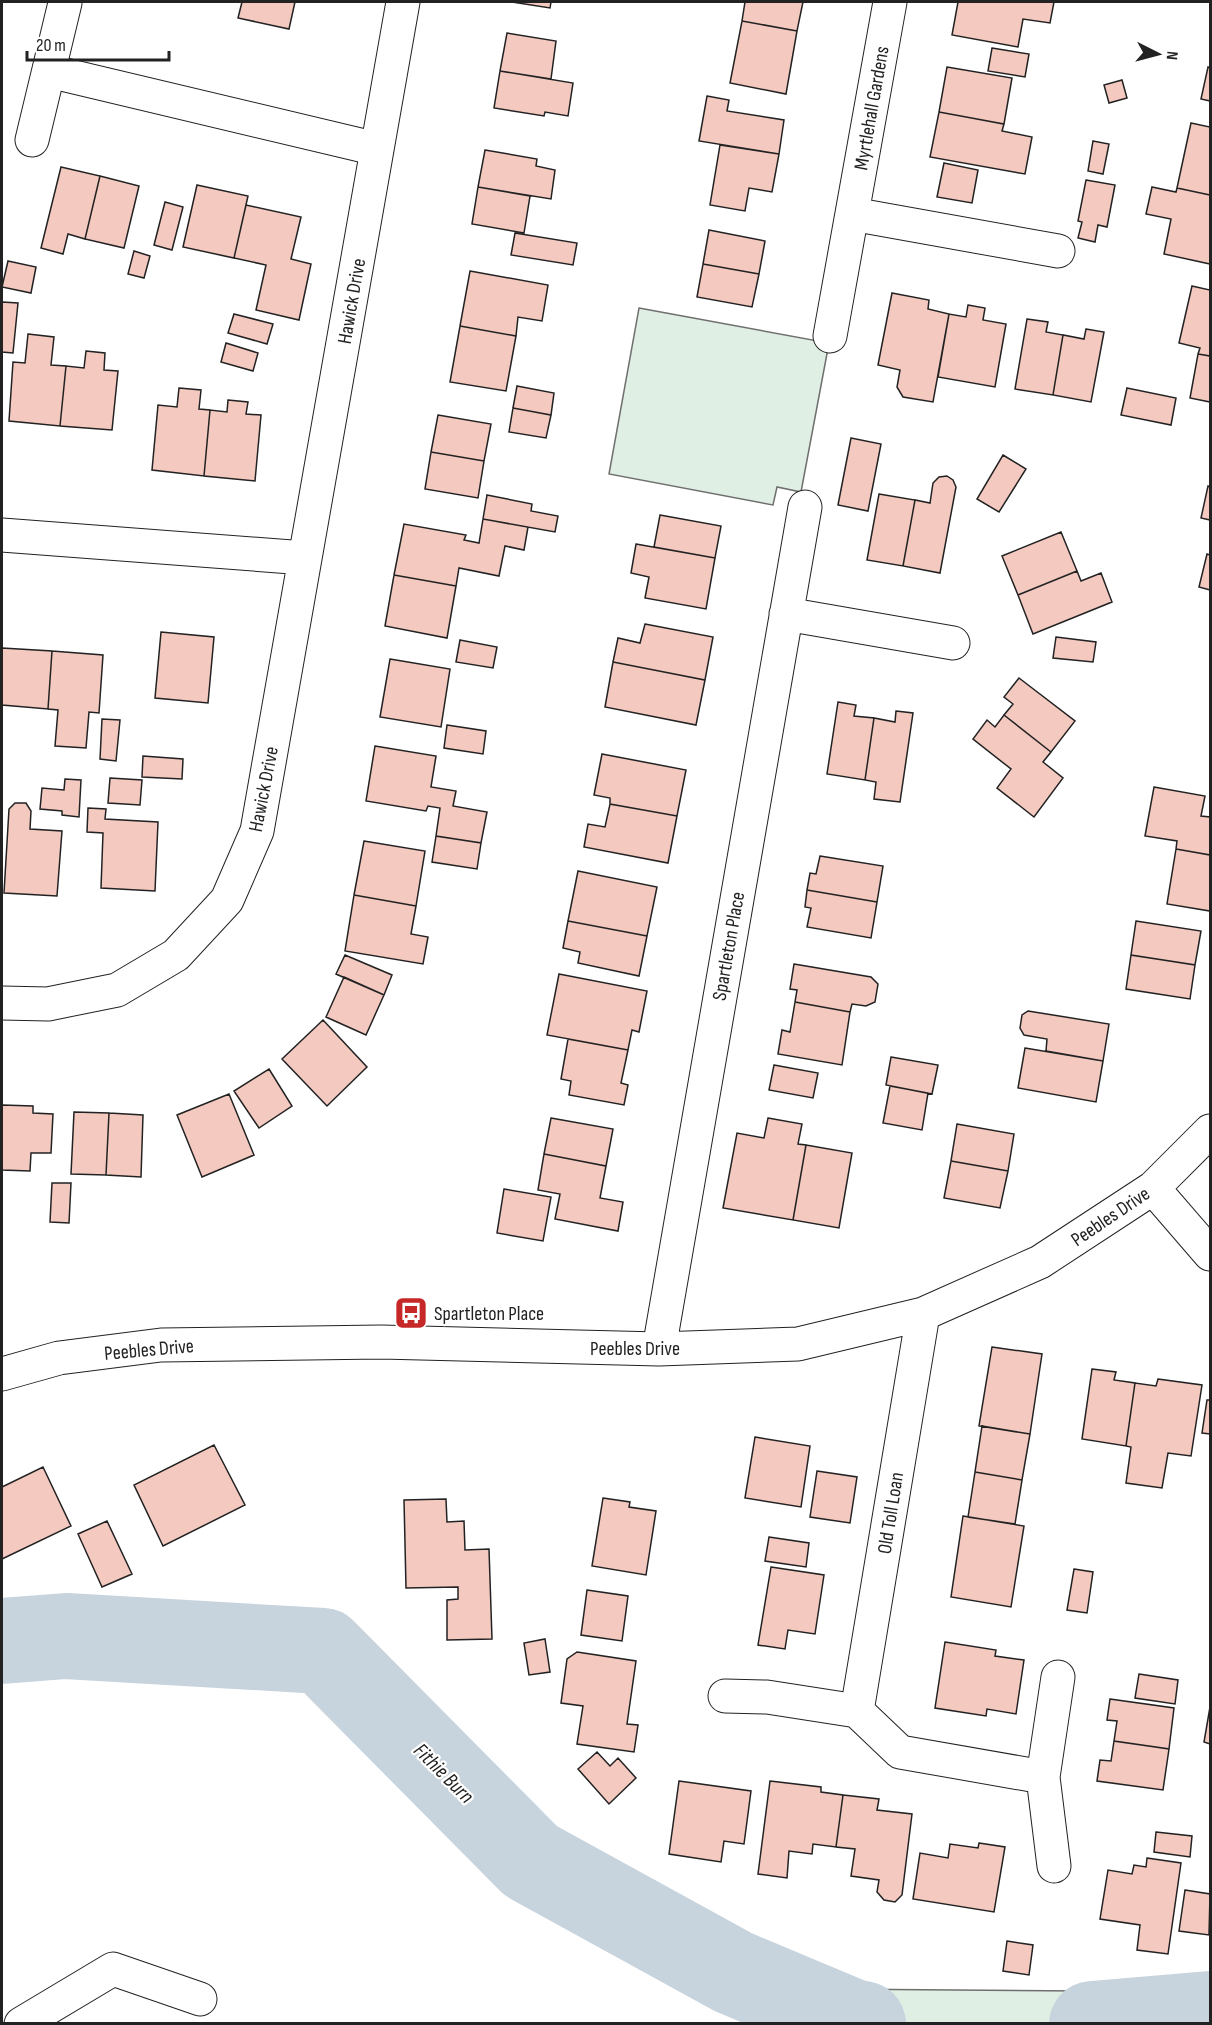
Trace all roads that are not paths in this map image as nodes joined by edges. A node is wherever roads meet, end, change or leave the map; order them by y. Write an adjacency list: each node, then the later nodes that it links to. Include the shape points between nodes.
1 (403, 2): 6 (street, Hawick Drive)
2 (890, 2): 7 (street, Myrtlehall Gardens)
3 (64, 3): 4 (street)
4 (49, 71): 5 (street); 6 (street)
5 (32, 140)
6 (377, 149): 12 (street, Hawick Drive)
7 (852, 214): 8 (street); 9 (street, Myrtlehall Gardens)
8 (1058, 251)
9 (830, 336)
10 (805, 507): 13 (street, Spartleton Place)
11 (2, 535): 12 (street)
12 (305, 558): 15 (street, Hawick Drive, via 257,831 227,900 176,955 117,990 48,1004)
13 (786, 614): 14 (street); 20 (street, Spartleton Place)
14 (953, 643)
15 (2, 1002)
16 (1210, 1131): 17 (street, Peebles Drive)
17 (1153, 1188): 18 (street); 19 (street, Peebles Drive, via 1040,1262)
18 (1210, 1254)
19 (923, 1314): 20 (street, Peebles Drive, via 798,1344); 24 (street, Old Toll Loan)
20 (659, 1349): 21 (street, Peebles Drive, via 381,1342 161,1345 59,1358)
21 (2, 1374)
22 (1058, 1677): 25 (street)
23 (725, 1696): 24 (street, via 767,1697)
24 (857, 1711): 25 (street, via 900,1752)
25 (1043, 1777): 26 (street)
26 (1054, 1866)
27 (200, 1999): 28 (street, via 113,1969)
28 (21, 2024)

